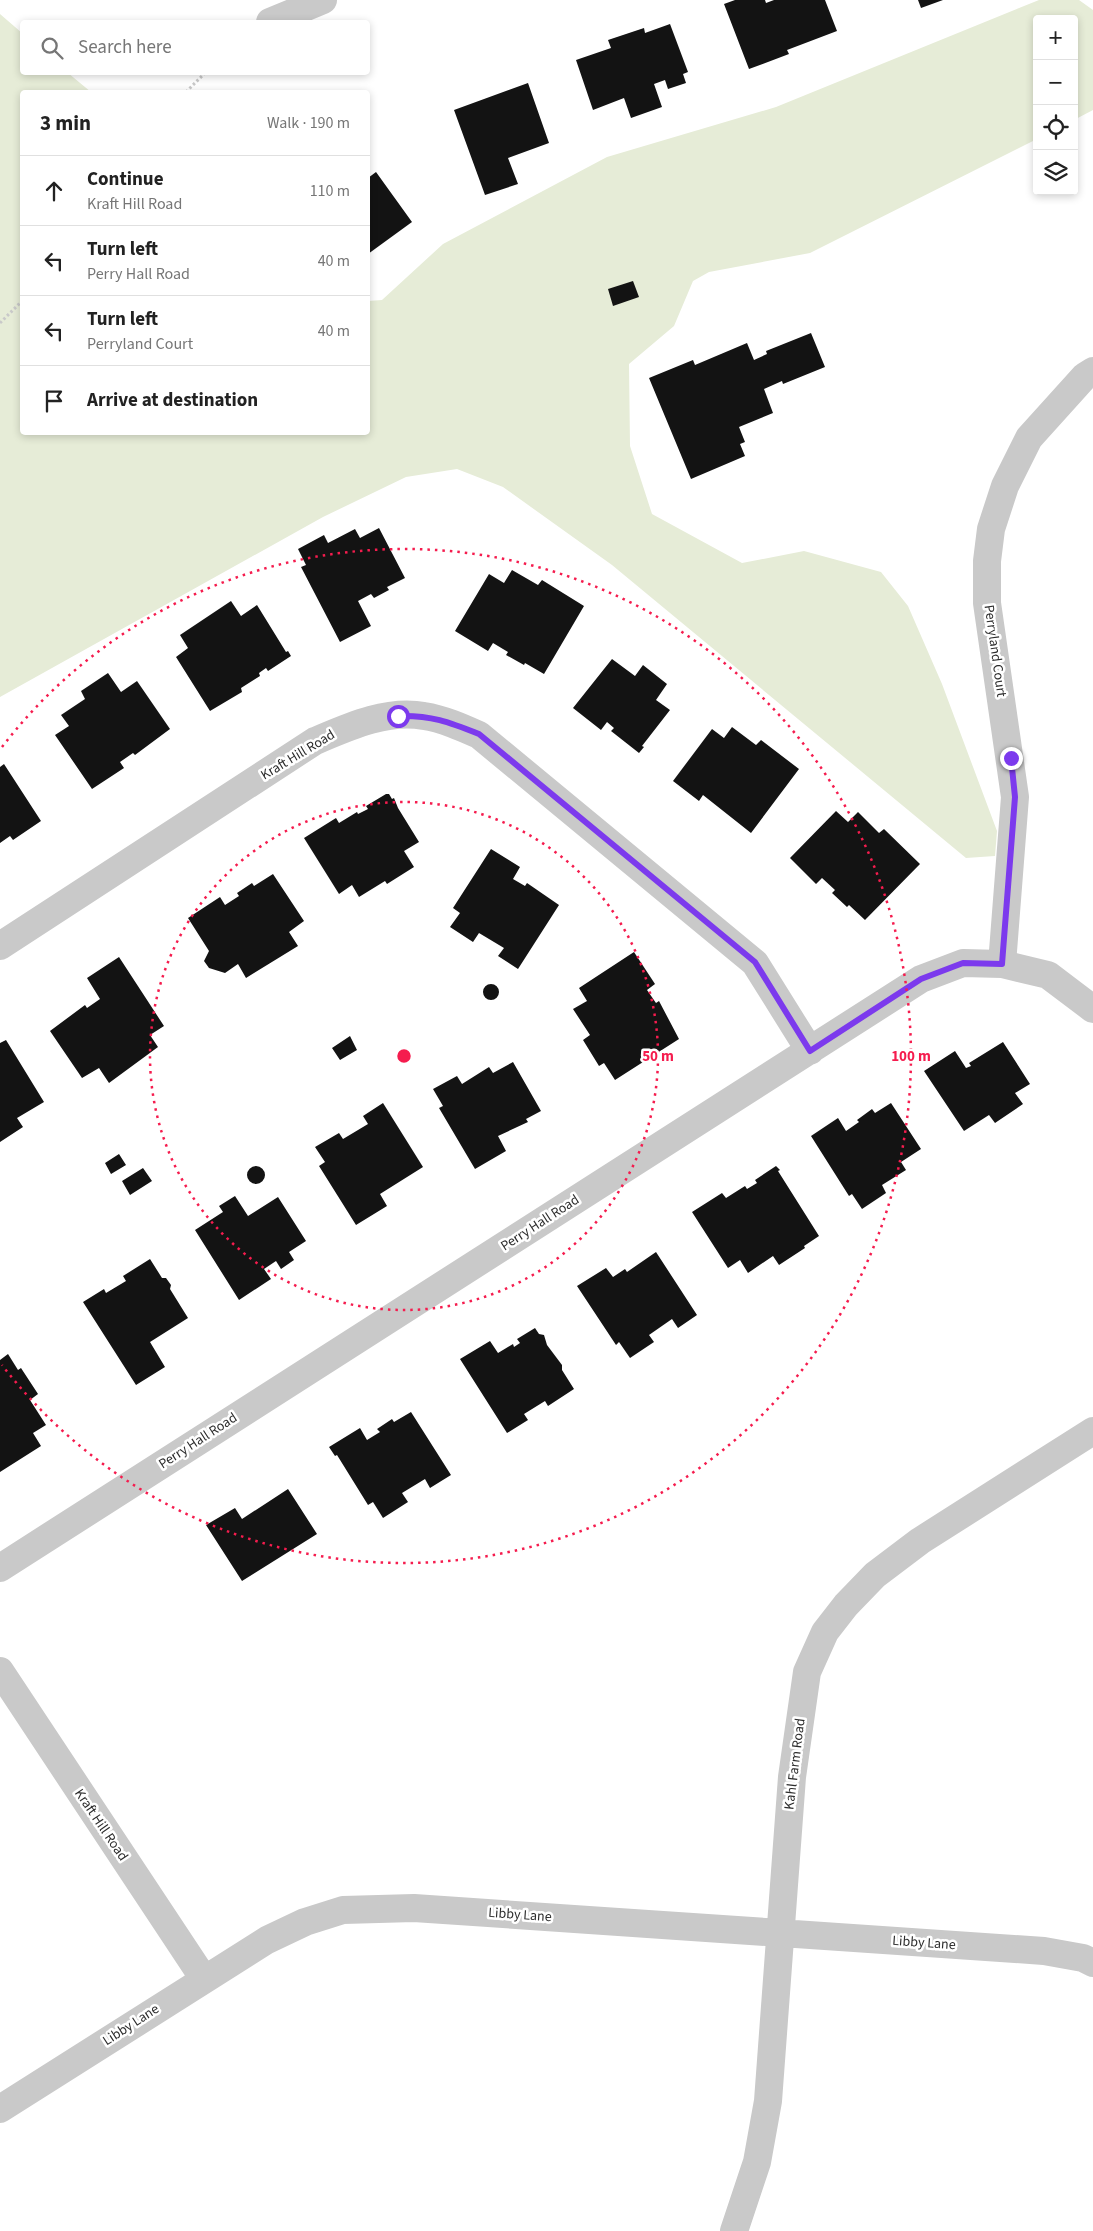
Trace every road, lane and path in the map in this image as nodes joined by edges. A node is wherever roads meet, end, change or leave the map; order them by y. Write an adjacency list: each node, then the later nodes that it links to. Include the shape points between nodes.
1 (323, 0): 2 (street)
2 (275, 20)
3 (203, 75): 4 (path)
4 (188, 90)
5 (20, 303): 6 (path)
6 (0, 322)
7 (1093, 372): 9 (street, Perryland Court, via 1085,376 1029,438 1005,486 991,528 987,603 1015,797)
8 (0, 946): 11 (street, Kraft Hill Road, via 315,741 378,718 422,715 479,734 755,962)
9 (1002, 964): 10 (street, Perry Hall Road, via 1048,976); 11 (street, Perry Hall Road, via 963,963 921,979)
10 (1093, 1009)
11 (810, 1051): 13 (street, Perry Hall Road)
12 (1093, 1431): 15 (street, Kahl Farm Road, via 920,1541 875,1575 825,1632 807,1672 792,1777)
13 (0, 1568)
14 (0, 1671): 17 (street, Kraft Hill Road)
15 (779, 1932): 16 (street, Libby Lane, via 1044,1951); 17 (street, Libby Lane, via 414,1908 343,1910 305,1922 267,1940); 19 (street, Kahl Farm Road, via 768,2101 757,2162)
16 (1093, 1963)
17 (204, 1979): 18 (street, Libby Lane)
18 (0, 2109)
19 (734, 2231)

